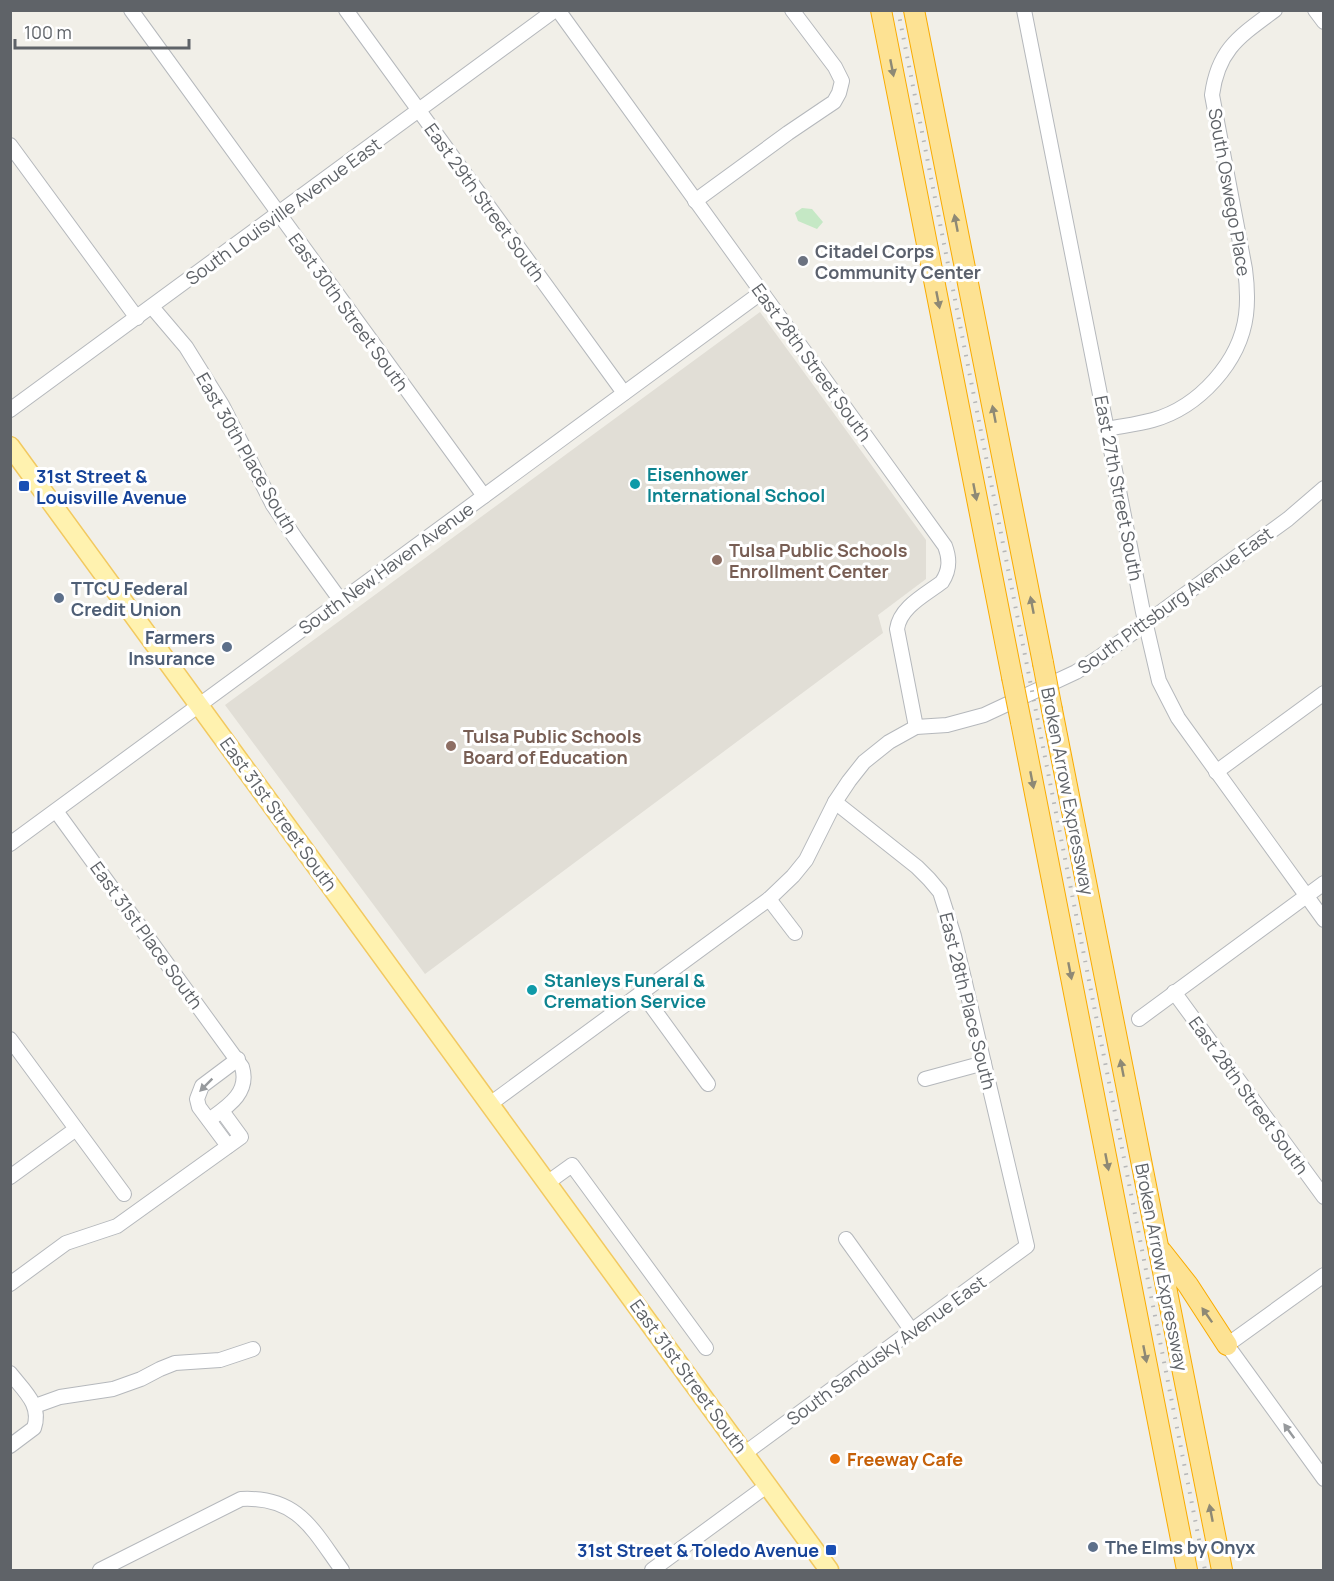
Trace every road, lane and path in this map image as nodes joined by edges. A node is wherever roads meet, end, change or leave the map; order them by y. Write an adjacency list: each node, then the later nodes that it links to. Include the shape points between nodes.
1 (131, 10): 14 (street, East 30th Street South)
2 (346, 10): 11 (street, East 29th Street South)
3 (556, 10): 11 (street, South Louisville Avenue East); 13 (street, East 28th Street South)
4 (792, 10): 13 (street, via 835,67 842,88 834,102)
5 (880, 10): 74 (highway, Broken Arrow Expressway, one-way to 74, bridge)
6 (915, 10): 57 (highway, Broken Arrow Expressway, one-way to 6, bridge)
7 (1024, 10): 20 (street, East 27th Street South)
8 (1275, 10): 20 (street, South Oswego Place, via 1230,46 1216,72 1212,95 1246,278 1241,336 1219,374 1191,400 1154,420)
9 (1315, 10): 10 (street)
10 (1323, 22)
11 (420, 111): 14 (street, South Louisville Avenue East); 18 (street, East 29th Street South)
12 (10, 145): 17 (street)
13 (695, 201): 15 (street, East 28th Street South)
14 (278, 215): 16 (street, South Louisville Avenue East); 23 (street, East 30th Street South)
15 (762, 292): 18 (street, South New Haven Avenue); 28 (street, East 28th Street South, via 948,553 948,568 942,582 905,610 898,621)
16 (152, 307): 17 (street, South Louisville Avenue East); 24 (street, East 30th Place South, via 186,347 222,405 273,505)
17 (137, 318): 19 (street, South Louisville Avenue East)
18 (624, 393): 23 (street, South New Haven Avenue)
19 (10, 410)
20 (1108, 429): 25 (street, East 27th Street South)
21 (10, 446): 27 (main road, East 31st Street South)
22 (1323, 488): 25 (street, South Pittsburg Avenue East, via 1288,519)
23 (484, 496): 24 (street, South New Haven Avenue)
24 (341, 601): 27 (street, South New Haven Avenue)
25 (1145, 624): 28 (street, South Pittsburg Avenue East, via 1076,672 984,715); 29 (street, East 27th Street South, via 1159,681 1178,718)
26 (1323, 693): 29 (street)
27 (199, 705): 31 (street, South New Haven Avenue); 46 (main road, East 31st Street South)
28 (916, 728): 30 (street, South Pittsburg Avenue East, via 889,742 864,762)
29 (1216, 772): 34 (street, East 27th Street South)
30 (835, 802): 35 (street, South Pittsburg Avenue East, via 806,860); 43 (street, East 28th Place South, via 917,867 940,892)
31 (56, 811): 32 (street, South New Haven Avenue); 42 (street, East 31st Place South)
32 (10, 844)
33 (1323, 884): 34 (street)
34 (1306, 896): 36 (street, East 27th Street South); 38 (street)
35 (769, 899): 37 (street); 39 (street, South Pittsburg Avenue East)
36 (1323, 920)
37 (795, 933)
38 (1174, 992): 40 (street); 54 (street, East 28th Street South)
39 (642, 993): 45 (street); 46 (street, South Pittsburg Avenue East)
40 (1139, 1019)
41 (10, 1039): 49 (street)
42 (238, 1059): 47 (street, East 31st Place South, via 245,1075 243,1084 238,1097); 48 (street, one-way to 48, via 198,1092 199,1107)
43 (984, 1063): 44 (street); 56 (street, East 28th Place South)
44 (925, 1079)
45 (708, 1084)
46 (490, 1104): 52 (main road, East 31st Street South)
47 (222, 1111): 48 (street, East 31st Place South); 50 (street, via 241,1137)
48 (209, 1120): 50 (street)
49 (76, 1130): 51 (street); 53 (street)
50 (228, 1146): 59 (street, via 117,1226 66,1243)
51 (10, 1177)
52 (547, 1183): 62 (street, East 31st Street South, via 572,1165); 67 (main road, East 31st Street South)
53 (124, 1194)
54 (1323, 1197)
55 (846, 1239): 60 (street)
56 (1028, 1246): 60 (street, South Sandusky Avenue East)
57 (1159, 1248): 61 (highway, one-way to 57, via 1188,1284); 75 (highway, Broken Arrow Expressway, one-way to 57)
58 (1323, 1275): 61 (street)
59 (10, 1284)
60 (912, 1331): 67 (street, South Sandusky Avenue East)
61 (1227, 1345): 68 (street, one-way to 61)
62 (706, 1348)
63 (253, 1349): 65 (street, via 220,1360 175,1363 113,1389 60,1397)
64 (10, 1373): 65 (street)
65 (35, 1406): 66 (street, via 34,1428)
66 (10, 1446)
67 (745, 1453): 69 (main road, East 31st Street South)
68 (1323, 1479)
69 (768, 1485): 72 (street); 73 (main road, East 31st Street South)
70 (100, 1570): 71 (street, via 240,1499 252,1498 273,1501 295,1512)
71 (342, 1570)
72 (652, 1570)
73 (829, 1570)
74 (1188, 1570)
75 (1222, 1570)

